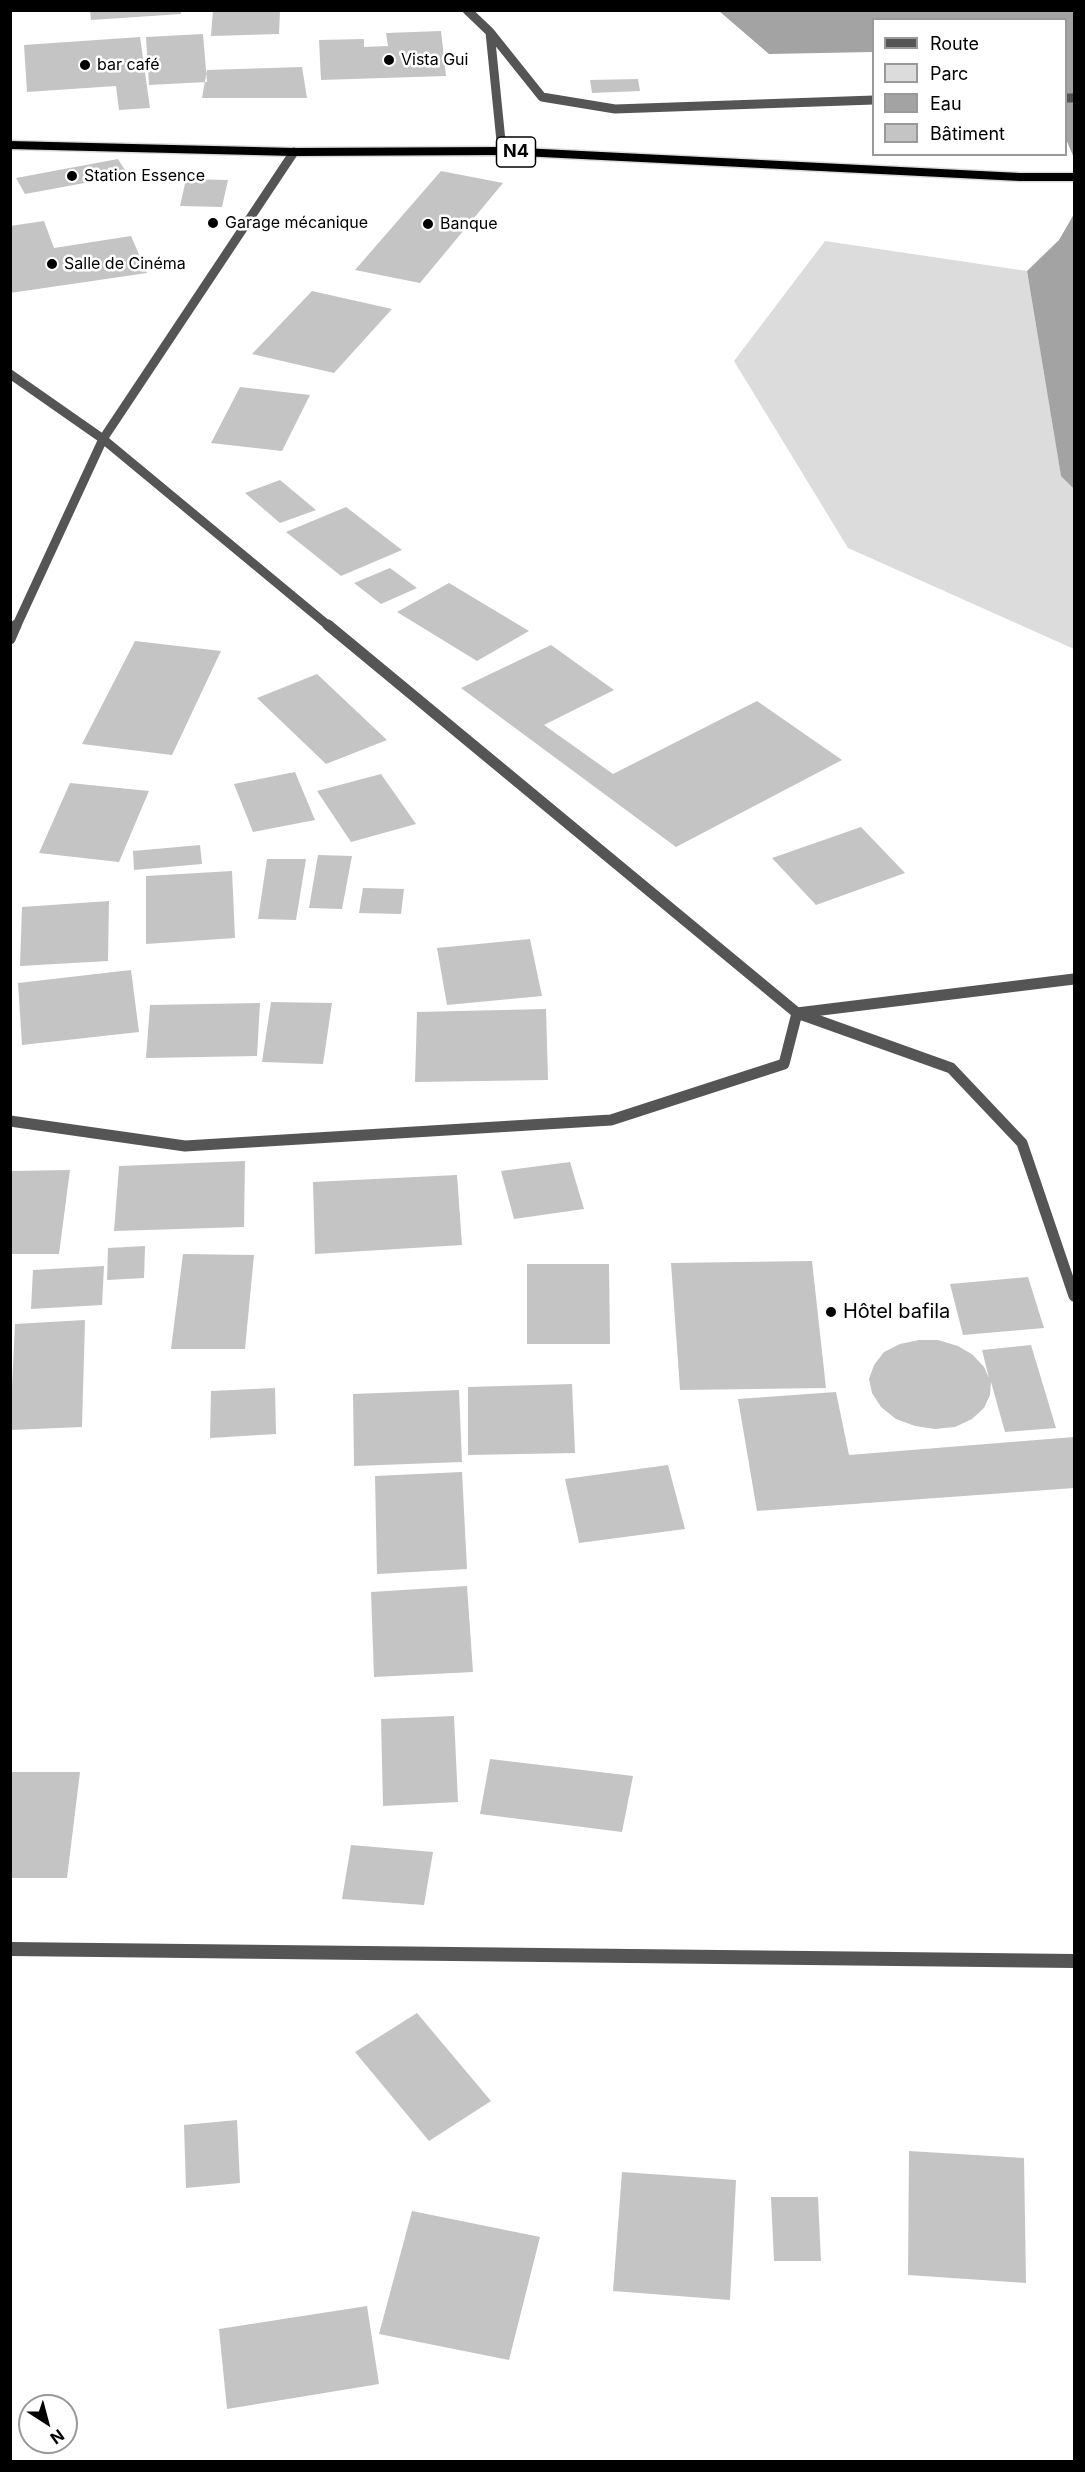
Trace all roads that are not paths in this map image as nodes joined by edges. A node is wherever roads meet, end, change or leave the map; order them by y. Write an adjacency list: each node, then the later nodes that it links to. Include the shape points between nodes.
1 (467, 10): 2 (street)
2 (490, 32): 3 (street, via 542,97 615,110); 5 (street)
3 (872, 100)
4 (10, 145): 6 (highway, N4)
5 (502, 151): 6 (highway, N4); 7 (highway, N4)
6 (294, 152): 9 (street)
7 (1074, 177)
8 (10, 374): 9 (street)
9 (103, 439): 10 (street); 12 (street)
10 (10, 639)
11 (1074, 979): 12 (street)
12 (797, 1013): 13 (street, via 784,1064 611,1120 185,1146); 14 (street, via 951,1068 1022,1143)
13 (10, 1121)
14 (1074, 1296)
15 (10, 1948): 16 (street)
16 (1074, 1961)

